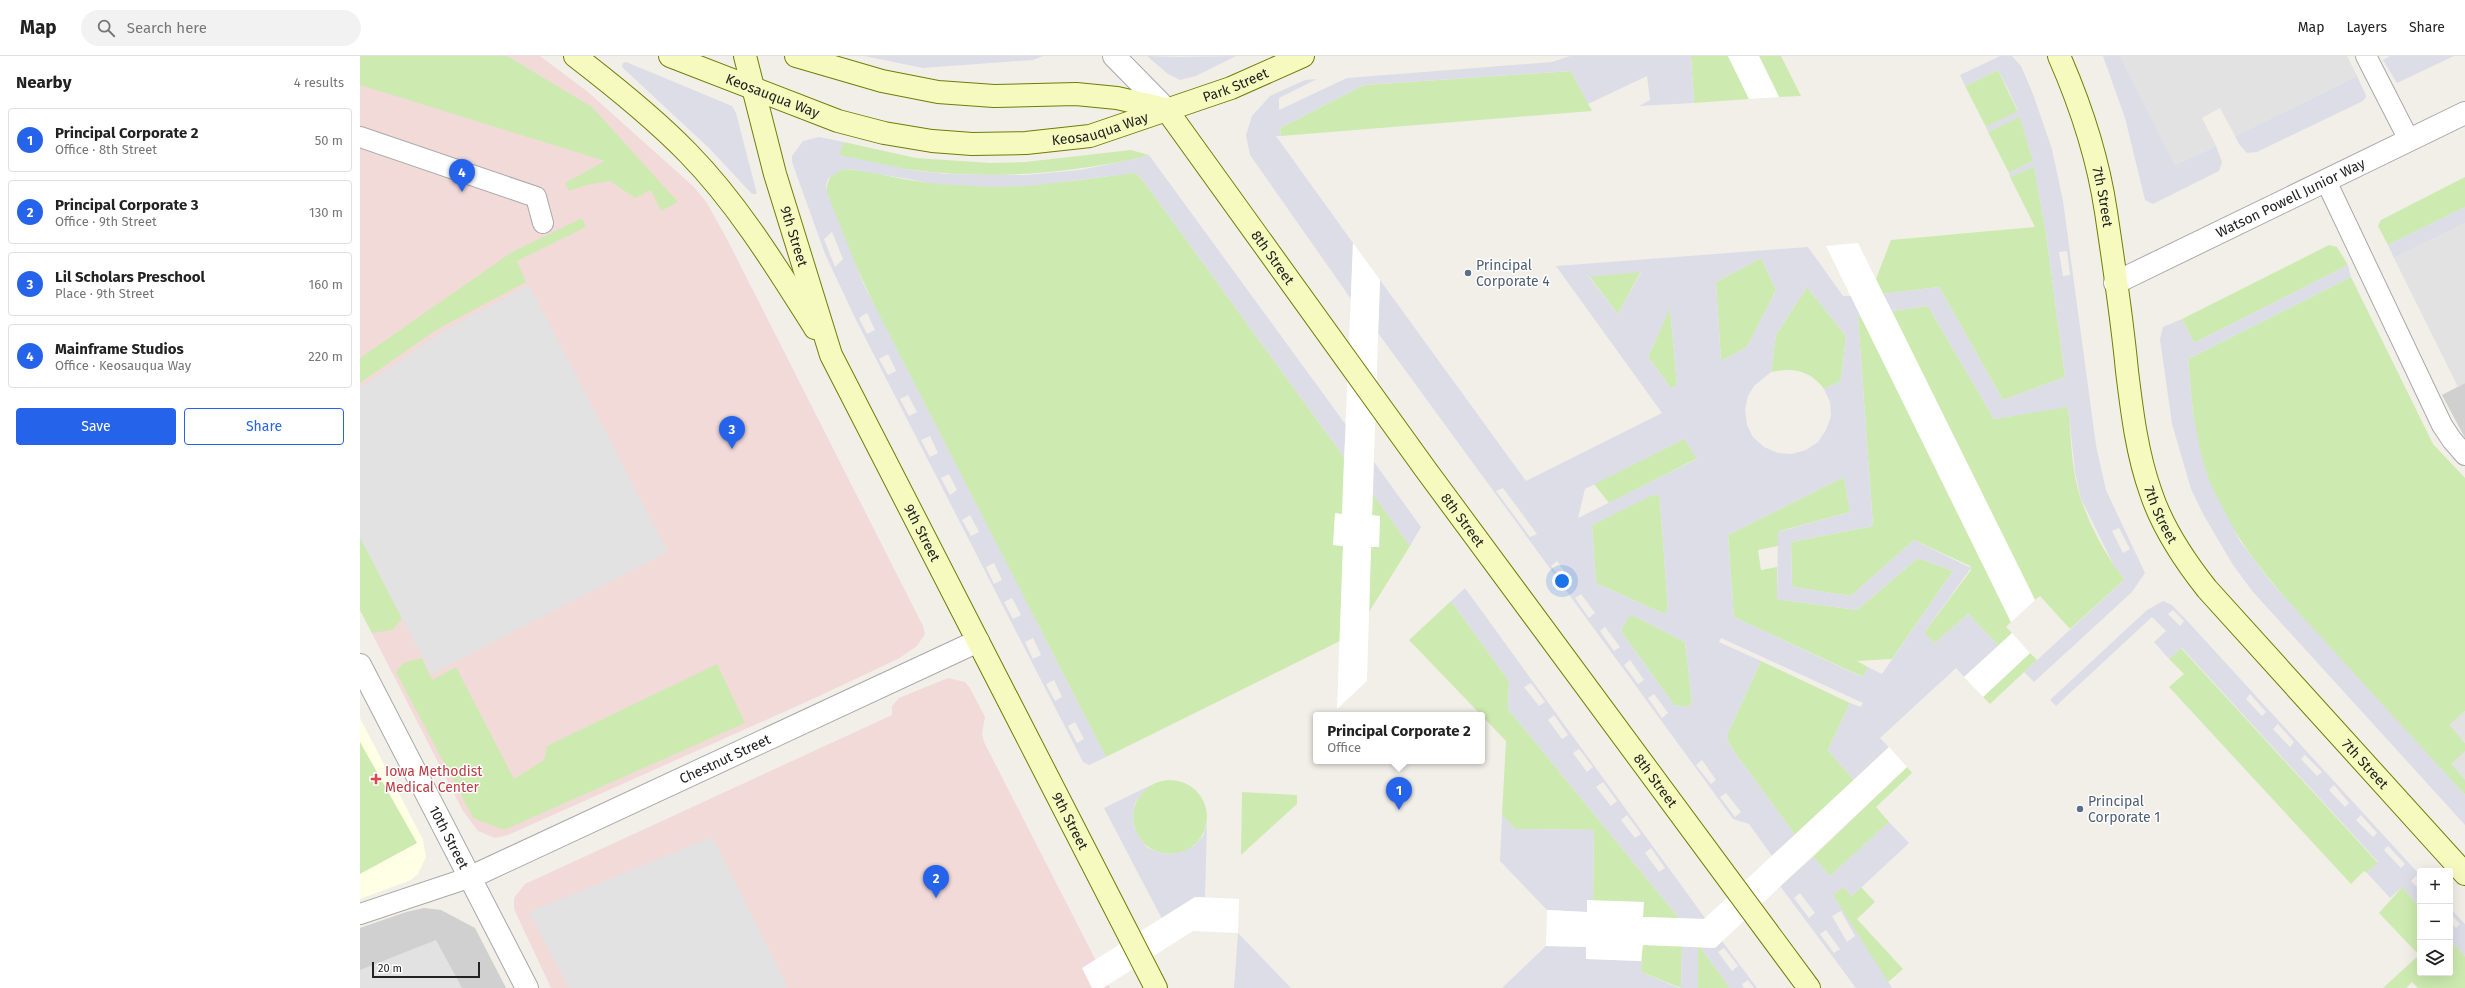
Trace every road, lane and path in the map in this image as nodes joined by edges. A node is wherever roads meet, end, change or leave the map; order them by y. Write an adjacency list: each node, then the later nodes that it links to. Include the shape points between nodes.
1 (575, 56): 17 (main road, via 658,125 714,182 778,272)
2 (670, 56): 9 (main road, Keosauqua Way)
3 (745, 56): 9 (main road, 9th Street)
4 (796, 56): 10 (main road, Keosauqua Way, via 882,81 938,92 994,96 1076,94 1117,98)
5 (1114, 56): 10 (street, 8th Street)
6 (1303, 56): 10 (main road, Park Street, via 1231,88)
7 (2059, 56): 16 (main road, 7th Street, via 2076,97 2097,165)
8 (2366, 56): 13 (lane)
9 (754, 88): 10 (main road, Keosauqua Way, via 838,121 884,133 972,144 1026,143 1090,136); 17 (main road, 9th Street, via 775,174)
10 (1166, 109): 26 (main road, 8th Street, via 1426,470)
11 (2465, 112): 13 (street, Watson Powell Junior Way)
12 (360, 137): 15 (lane, via 536,197)
13 (2410, 140): 14 (street, Watson Powell Junior Way)
14 (2326, 180): 16 (street, Watson Powell Junior Way); 18 (lane, via 2442,425)
15 (543, 223)
16 (2115, 283): 21 (main road, 7th Street, via 2134,426 2142,463 2151,494 2184,560 2207,589)
17 (831, 355): 19 (main road, 9th Street)
18 (2465, 455)
19 (978, 641): 22 (street, Chestnut Street); 25 (main road, 9th Street)
20 (360, 665): 22 (street, 10th Street)
21 (2465, 874)
22 (471, 877): 23 (lane); 24 (street, 10th Street)
23 (360, 914)
24 (527, 988)
25 (1156, 988)
26 (1809, 988)

